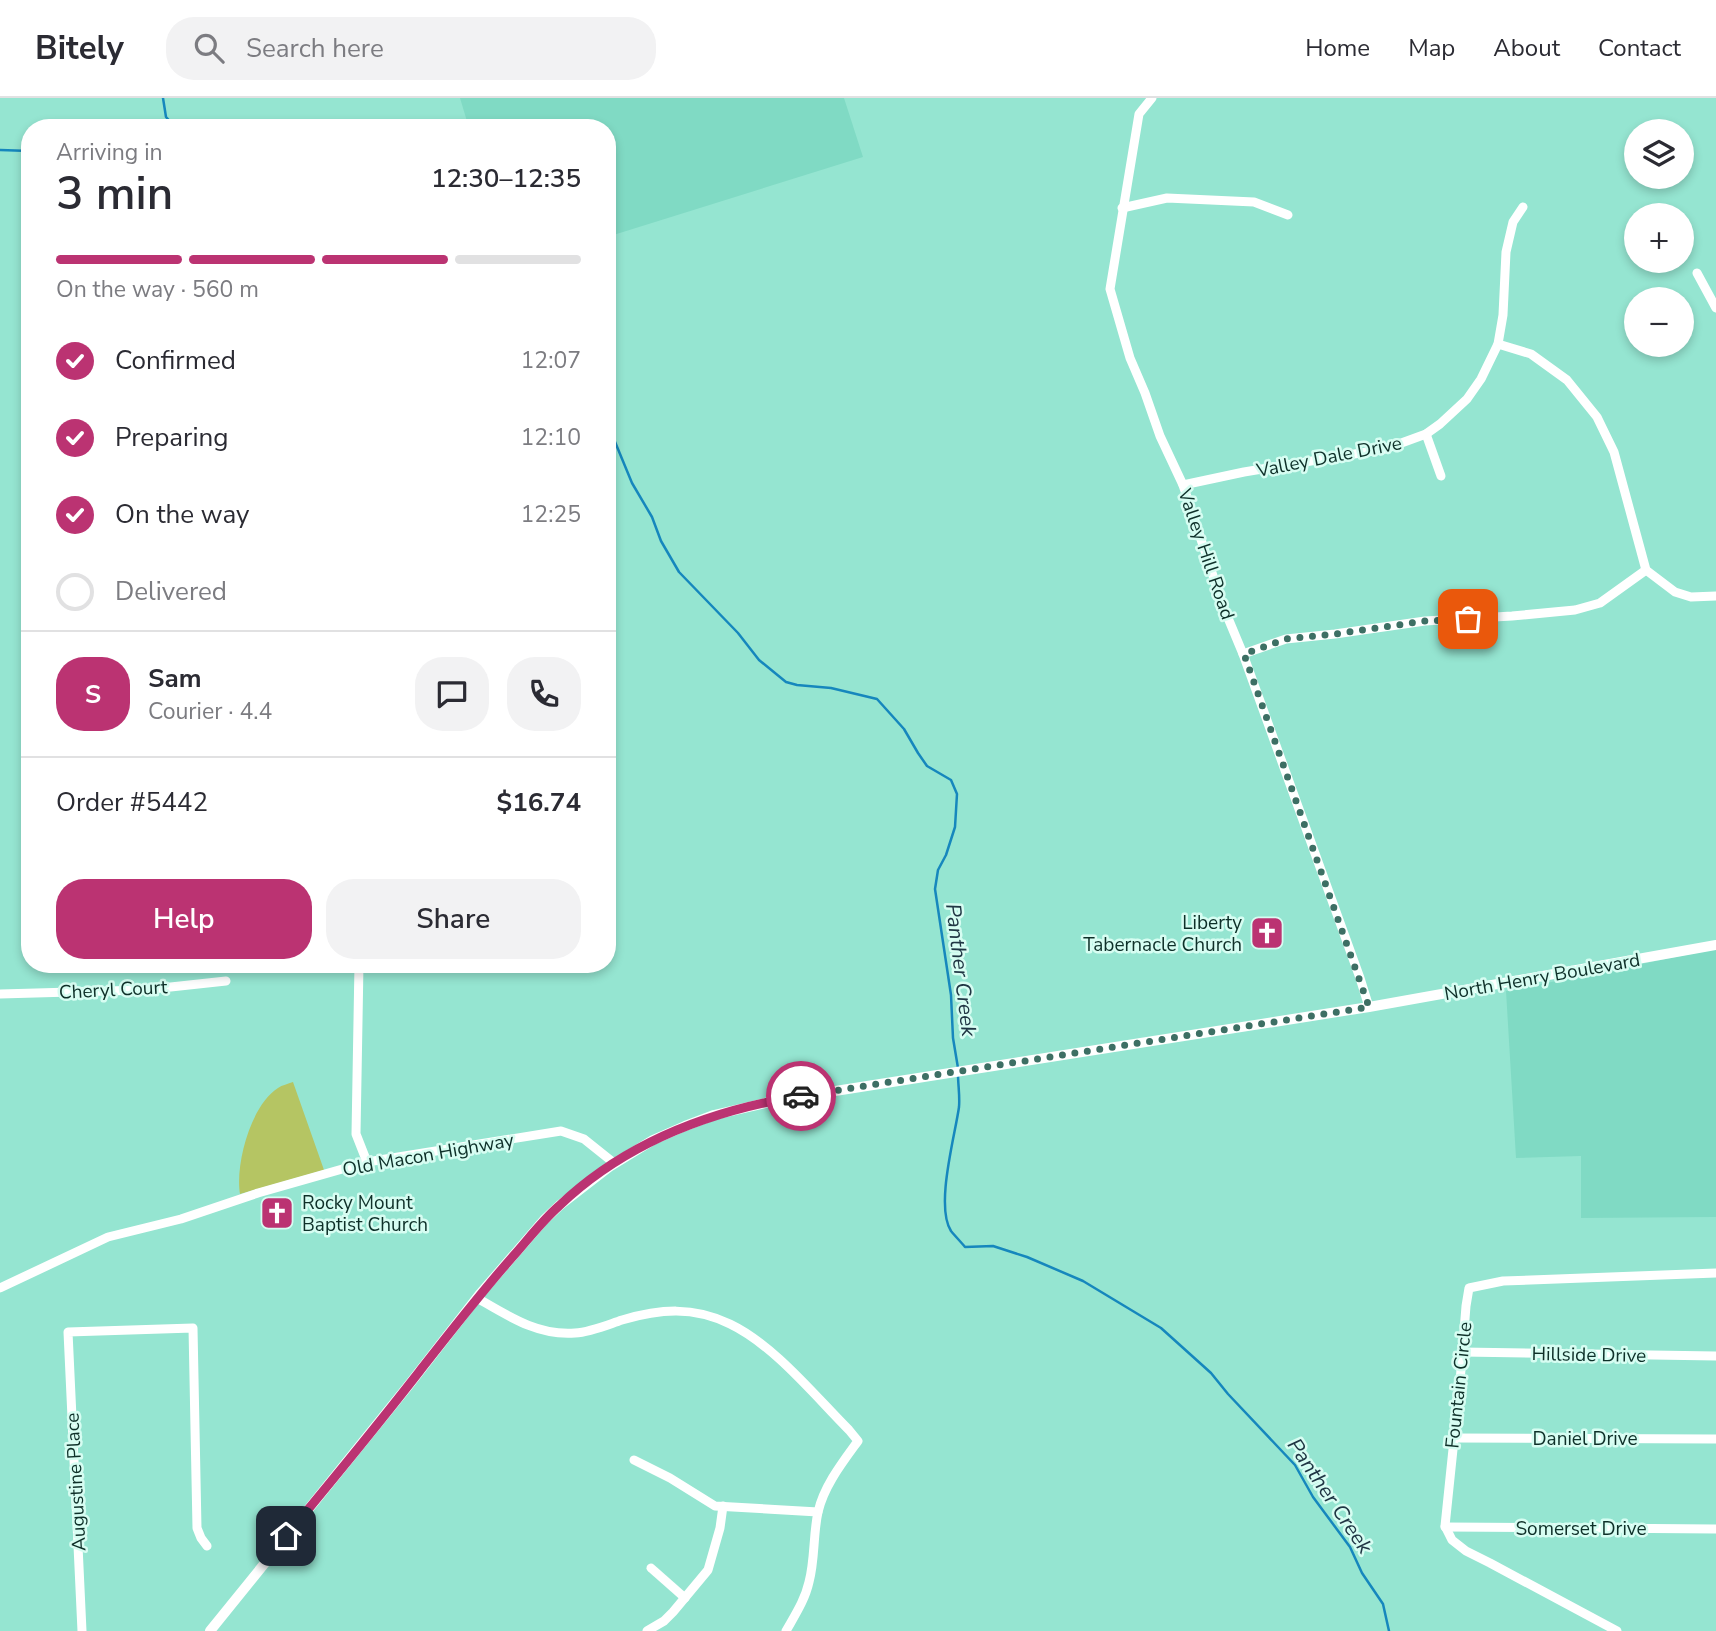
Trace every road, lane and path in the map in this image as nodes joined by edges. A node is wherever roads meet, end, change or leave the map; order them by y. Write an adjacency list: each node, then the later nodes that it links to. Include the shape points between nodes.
1 (1152, 98): 3 (street, Valley Hill Road, via 1139,114)
2 (1523, 207): 7 (street, Valley Dale Drive, via 1513,222 1506,252)
3 (1122, 208): 4 (street, via 1167,198 1254,202); 10 (street, Valley Hill Road, via 1110,289 1130,358)
4 (1288, 215)
5 (1697, 273): 6 (street)
6 (1716, 309)
7 (1498, 344): 8 (street, Valley Dale Drive, via 1467,400); 11 (street, via 1531,354 1567,380 1597,417 1614,452)
8 (1426, 434): 9 (street); 10 (street, Valley Dale Drive, via 1385,449)
9 (1441, 476)
10 (1183, 485): 13 (street, Valley Hill Road)
11 (1646, 570): 12 (street, via 1675,592); 13 (street, via 1600,603 1575,610 1425,621 1286,639)
12 (1716, 596)
13 (1244, 654): 18 (street, Valley Hill Road)
14 (1716, 946): 18 (main road, North Henry Boulevard)
15 (359, 973): 19 (street, via 356,1134)
16 (226, 981): 17 (street, Cheryl Court, via 143,990)
17 (0, 994)
18 (1369, 1007): 20 (main road, North Henry Boulevard, via 778,1100 685,1126)
19 (367, 1162): 20 (street, Old Macon Highway, via 561,1131 584,1139); 22 (street, Old Macon Highway, via 108,1237)
20 (614, 1163): 23 (main road, North Henry Boulevard, via 544,1220)
21 (1716, 1273): 24 (street, Fountain Circle, via 1481,1284 1469,1289)
22 (0, 1288)
23 (477, 1298): 30 (street, via 519,1322 552,1332 575,1333 658,1311 682,1311 709,1316 749,1335 771,1351 858,1441 834,1475); 37 (main road, North Henry Boulevard)
24 (1462, 1353): 25 (street, Hillside Drive); 26 (street, Fountain Circle)
25 (1716, 1356)
26 (1454, 1438): 27 (street, Daniel Drive); 31 (street, Fountain Circle)
27 (1716, 1439)
28 (634, 1460): 29 (street, via 715,1506)
29 (723, 1506): 30 (street); 35 (street, via 708,1570)
30 (818, 1511): 39 (street, via 810,1581)
31 (1445, 1527): 32 (street, Somerset Drive); 40 (street, via 1466,1551)
32 (1716, 1529)
33 (206, 1546): 36 (street, Augustine Place, via 197,1528 192,1328 68,1332)
34 (651, 1568): 35 (street)
35 (685, 1598): 38 (street, via 664,1621)
36 (82, 1631)
37 (210, 1631)
38 (647, 1631)
39 (786, 1631)
40 (1617, 1631)

